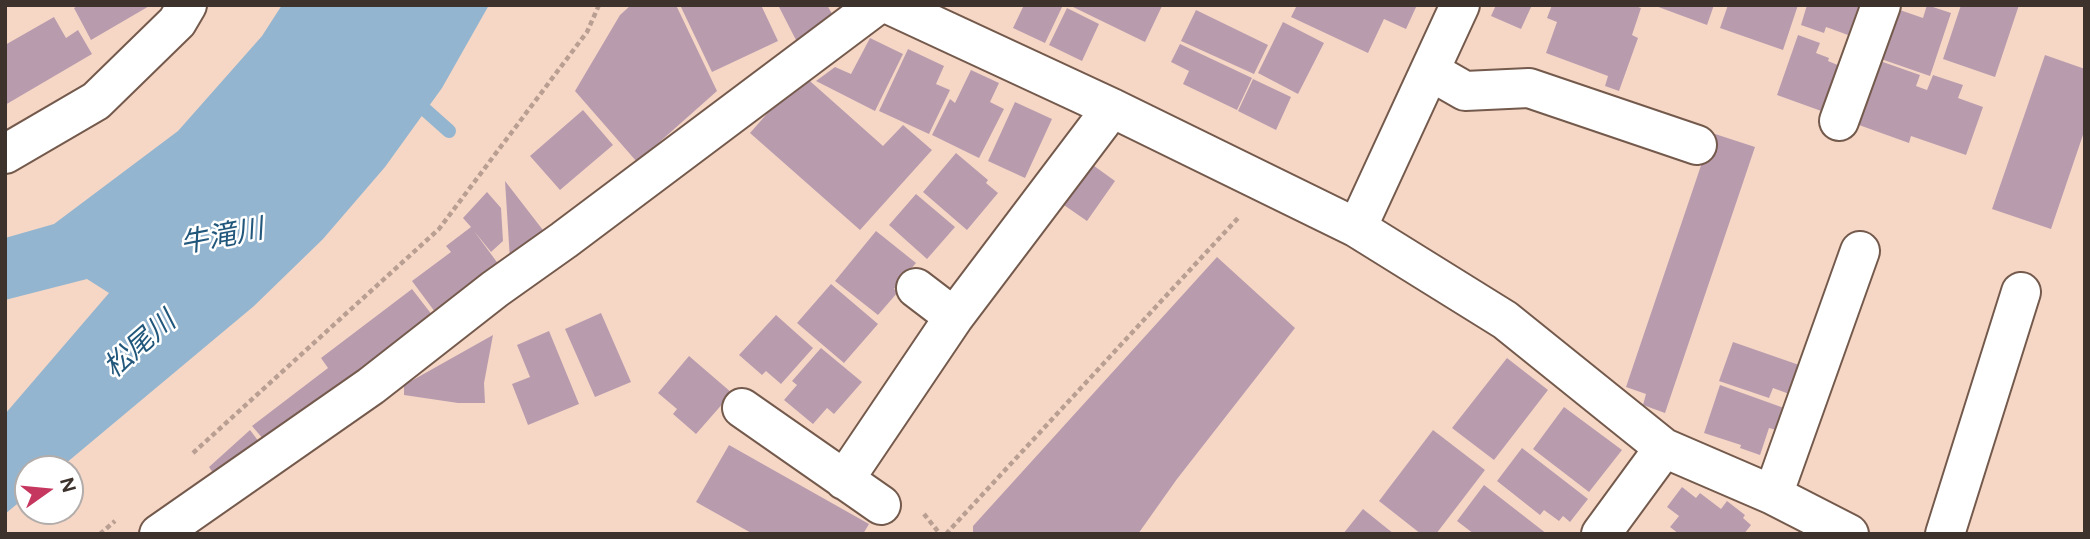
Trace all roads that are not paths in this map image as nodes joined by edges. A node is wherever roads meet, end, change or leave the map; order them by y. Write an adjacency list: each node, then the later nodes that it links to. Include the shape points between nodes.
1 (187, 5): 9 (street, via 177,22 96,101)
2 (1460, 5): 5 (street)
3 (1881, 5): 7 (street)
4 (891, 6): 6 (street); 20 (street, via 495,289 371,386)
5 (1430, 71): 8 (street, via 1465,91 1529,88); 10 (street)
6 (1112, 108): 10 (street); 14 (street)
7 (1839, 121)
8 (1697, 145)
9 (5, 154)
10 (1357, 228): 16 (street, via 1505,320)
11 (1860, 251): 18 (street)
12 (916, 288): 14 (street)
13 (2021, 292): 23 (street)
14 (954, 317): 17 (street)
15 (742, 408): 17 (street)
16 (1664, 448): 18 (street); 21 (street)
17 (844, 480): 19 (street)
18 (1773, 495): 22 (street)
19 (881, 505)
20 (159, 534)
21 (1601, 534)
22 (1849, 534)
23 (1945, 534)

